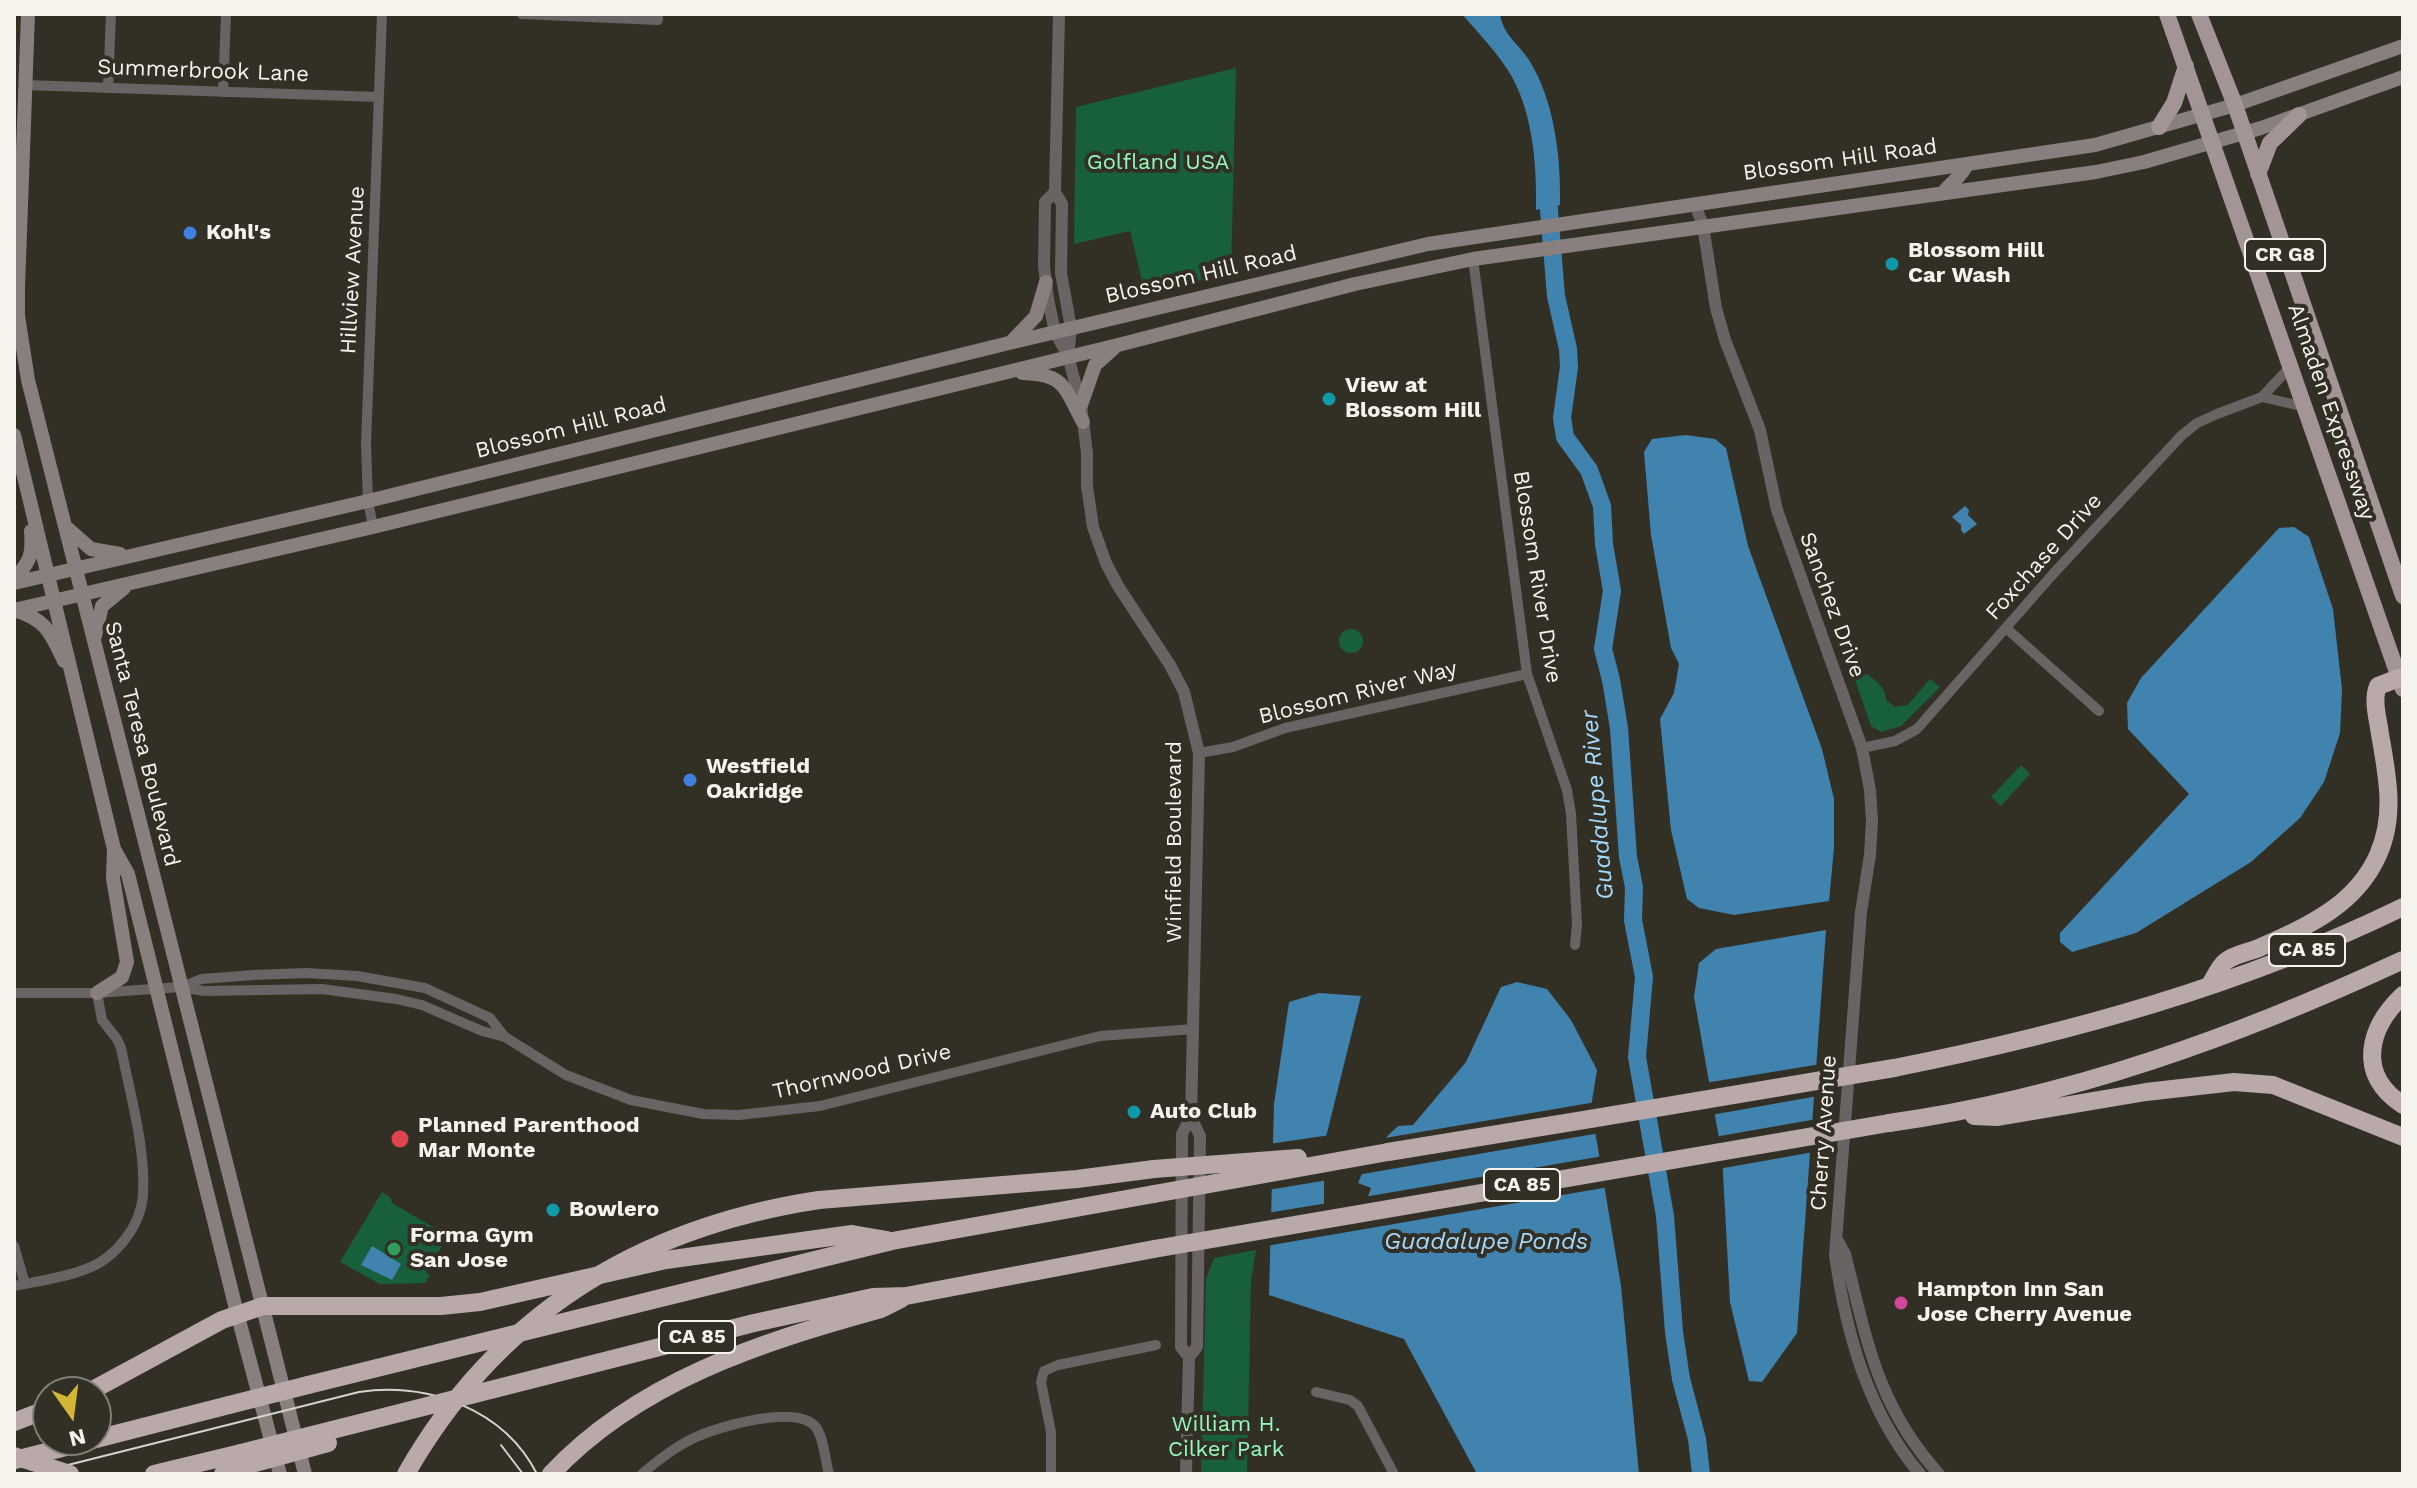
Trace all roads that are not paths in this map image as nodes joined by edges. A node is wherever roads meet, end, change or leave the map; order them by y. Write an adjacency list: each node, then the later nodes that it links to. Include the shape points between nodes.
1 (28, 14): 13 (main road, Santa Teresa Boulevard)
2 (111, 14): 14 (street)
3 (226, 14): 15 (street)
4 (382, 14): 16 (street, Hillview Avenue)
5 (522, 14): 9 (street)
6 (1059, 14): 26 (street, Winfield Boulevard)
7 (2167, 14): 11 (main road, Almaden Expressway / CR G8)
8 (2199, 14): 17 (main road, Almaden Expressway / CR G8)
9 (658, 17)
10 (2403, 46): 17 (main road, Blossom Hill Road)
11 (2186, 66): 18 (main road, Almaden Expressway / CR G8); 20 (main road, via 2174,103)
12 (2403, 77): 19 (main road, Blossom Hill Road)
13 (25, 85): 14 (street, Summerbrook Lane); 25 (main road, Santa Teresa Boulevard)
14 (108, 88): 15 (street, Summerbrook Lane)
15 (223, 92): 16 (street, Summerbrook Lane)
16 (379, 97): 48 (street, Hillview Avenue)
17 (2235, 105): 18 (main road, Blossom Hill Road); 21 (main road, Almaden Expressway / CR G8)
18 (2203, 115): 20 (main road, Blossom Hill Road); 22 (main road, Almaden Expressway / CR G8)
19 (2299, 115): 21 (main road, Blossom Hill Road); 24 (main road, via 2270,143)
20 (2159, 127): 23 (main road, Blossom Hill Road, via 2067,150)
21 (2244, 133): 22 (main road, Blossom Hill Road); 24 (main road, Almaden Expressway / CR G8)
22 (2213, 142): 27 (main road, Blossom Hill Road, via 2096,172); 40 (main road, Almaden Expressway / CR G8)
23 (1967, 164): 27 (main road); 28 (main road, Blossom Hill Road)
24 (2258, 174): 57 (main road, Almaden Expressway / CR G8)
25 (18, 181): 49 (main road, Santa Teresa Boulevard, via 18,316)
26 (1055, 192): 33 (street, Winfield Boulevard, via 1045,202); 35 (street, Winfield Boulevard, via 1062,204 1061,273)
27 (1943, 193): 29 (main road, Blossom Hill Road)
28 (1695, 204): 29 (street, Sanchez Drive); 30 (main road, Blossom Hill Road)
29 (1703, 226): 32 (main road, Blossom Hill Road); 66 (street, Sanchez Drive, via 1725,340 1760,430 1778,514)
30 (1503, 231): 31 (main road, Blossom Hill Road); 32 (main road)
31 (1370, 257): 34 (main road); 35 (main road, Blossom Hill Road)
32 (1473, 259): 34 (main road, Blossom Hill Road); 62 (street, Blossom River Drive)
33 (1046, 282): 36 (street, Winfield Boulevard); 37 (main road, via 1036,316)
34 (1355, 284): 38 (main road, Blossom Hill Road)
35 (1071, 328): 36 (main road, Blossom Hill Road); 39 (street, Winfield Boulevard)
36 (1055, 332): 37 (main road, Blossom Hill Road); 39 (street, Winfield Boulevard)
37 (1009, 343): 48 (main road, Blossom Hill Road)
38 (1118, 345): 39 (main road, Blossom Hill Road); 43 (main road, via 1095,365)
39 (1068, 356): 41 (main road, Blossom Hill Road); 43 (street, Winfield Boulevard)
40 (2291, 366): 42 (street, Foxchase Drive); 44 (main road, Almaden Expressway / CR G8)
41 (1002, 373): 45 (main road, via 1054,377); 50 (main road, Blossom Hill Road)
42 (2262, 397): 44 (street); 60 (street, Foxchase Drive, via 2197,423 2181,436)
43 (1081, 405): 45 (street, Winfield Boulevard)
44 (2305, 407): 63 (main road, Almaden Expressway / CR G8)
45 (1083, 422): 67 (street, Winfield Boulevard, via 1087,486 1098,539 1118,586 1184,692)
46 (14, 435): 47 (main road, Santa Teresa Boulevard)
47 (28, 491): 53 (main road, Santa Teresa Boulevard); 54 (main road, via 32,552)
48 (368, 501): 50 (street, Hillview Avenue); 51 (main road, Blossom Hill Road)
49 (64, 525): 51 (main road, via 91,549); 52 (main road, Santa Teresa Boulevard)
50 (373, 527): 55 (main road, Blossom Hill Road)
51 (128, 555): 52 (main road, Blossom Hill Road)
52 (75, 569): 53 (main road, Blossom Hill Road); 56 (main road, Santa Teresa Boulevard)
53 (49, 575): 54 (main road, Blossom Hill Road); 58 (main road, Santa Teresa Boulevard)
54 (14, 581)
55 (133, 582): 56 (main road, Blossom Hill Road); 61 (main road, via 102,606)
56 (81, 594): 58 (main road, Blossom Hill Road); 61 (main road, Santa Teresa Boulevard)
57 (2403, 596)
58 (56, 600): 59 (main road, Blossom Hill Road); 64 (main road, Santa Teresa Boulevard)
59 (14, 610): 64 (main road, via 47,626)
60 (2006, 628): 65 (street); 66 (street, Foxchase Drive, via 1917,729 1895,741)
61 (94, 644): 73 (main road, Santa Teresa Boulevard)
62 (1527, 674): 67 (street, Blossom River Way, via 1285,728); 70 (street, Blossom River Drive, via 1569,802)
63 (2402, 680): 72 (highway, via 2376,690 2389,817 2379,854 2364,881 2312,923 2226,961)
64 (75, 685): 68 (main road, Santa Teresa Boulevard)
65 (2099, 711)
66 (1862, 748): 78 (street, Sanchez Drive, via 1872,821)
67 (1199, 753): 79 (street, Winfield Boulevard)
68 (114, 849): 74 (main road, Santa Teresa Boulevard, via 128,874); 76 (main road, via 113,878 127,962 122,977)
69 (2403, 907): 72 (highway, CA 85, via 2278,963)
70 (1575, 945)
71 (2403, 960): 82 (highway, CA 85, via 2215,1040 2117,1072)
72 (2209, 986): 84 (highway, CA 85, bridge, via 2018,1043)
73 (180, 987): 74 (street, Thornwood Drive); 80 (street, Thornwood Drive, via 358,992 422,1005); 80 (street, Thornwood Drive, via 227,977 357,976 425,988 490,1018); 90 (main road, Santa Teresa Boulevard)
74 (156, 990): 76 (street, Thornwood Drive); 91 (main road, Santa Teresa Boulevard)
75 (14, 993): 76 (street, Thornwood Drive)
76 (97, 993): 88 (street, via 102,1020 121,1048 143,1168 143,1198 136,1221 116,1252 87,1269)
77 (2403, 995): 81 (highway, via 2378,1025 2372,1059 2386,1092)
78 (1852, 1028): 86 (street, Cherry Avenue)
79 (1194, 1029): 80 (street, Thornwood Drive, via 1100,1036 820,1106 739,1115 631,1100 566,1075); 108 (street, Winfield Boulevard, via 1191,1117 1200,1136 1199,1271 1197,1347 1189,1357)
80 (505, 1037)
81 (2403, 1105)
82 (1951, 1114): 83 (highway, via 1998,1117 2234,1082 2273,1085); 89 (highway, CA 85, bridge)
83 (2403, 1137)
84 (1388, 1152): 85 (highway, CA 85, bridge); 103 (highway, bridge, via 819,1200 684,1233 593,1278 554,1305 489,1363 444,1415)
85 (892, 1241): 90 (highway, via 852,1234 666,1260 480,1302); 95 (highway, CA 85, bridge)
86 (1838, 1241): 110 (street, Cherry Avenue, via 1840,1291 1859,1367 1881,1416); 111 (street, Cherry Avenue, via 1882,1388 1901,1427)
87 (14, 1246): 88 (street)
88 (20, 1285)
89 (906, 1296): 97 (highway, CA 85, bridge, via 873,1297 754,1323 420,1407); 104 (highway, via 698,1369 623,1413)
90 (263, 1306): 91 (highway); 102 (main road, Santa Teresa Boulevard)
91 (237, 1313): 93 (highway); 101 (main road, Santa Teresa Boulevard)
92 (1156, 1345): 107 (street, via 1044,1371)
93 (112, 1380)
94 (1316, 1392): 109 (street, via 1358,1406)
95 (112, 1436)
96 (14, 1458): 98 (highway, bridge)
97 (243, 1459): 99 (highway, CA 85); 100 (highway)
98 (70, 1474)
99 (154, 1474)
100 (223, 1474)
101 (280, 1474)
102 (305, 1474)
103 (406, 1474)
104 (551, 1474)
105 (642, 1474): 106 (street, via 677,1447 710,1431 785,1417 814,1426)
106 (829, 1474)
107 (1051, 1474)
108 (1186, 1474)
109 (1394, 1474)
110 (1920, 1474)
111 (1939, 1474)

